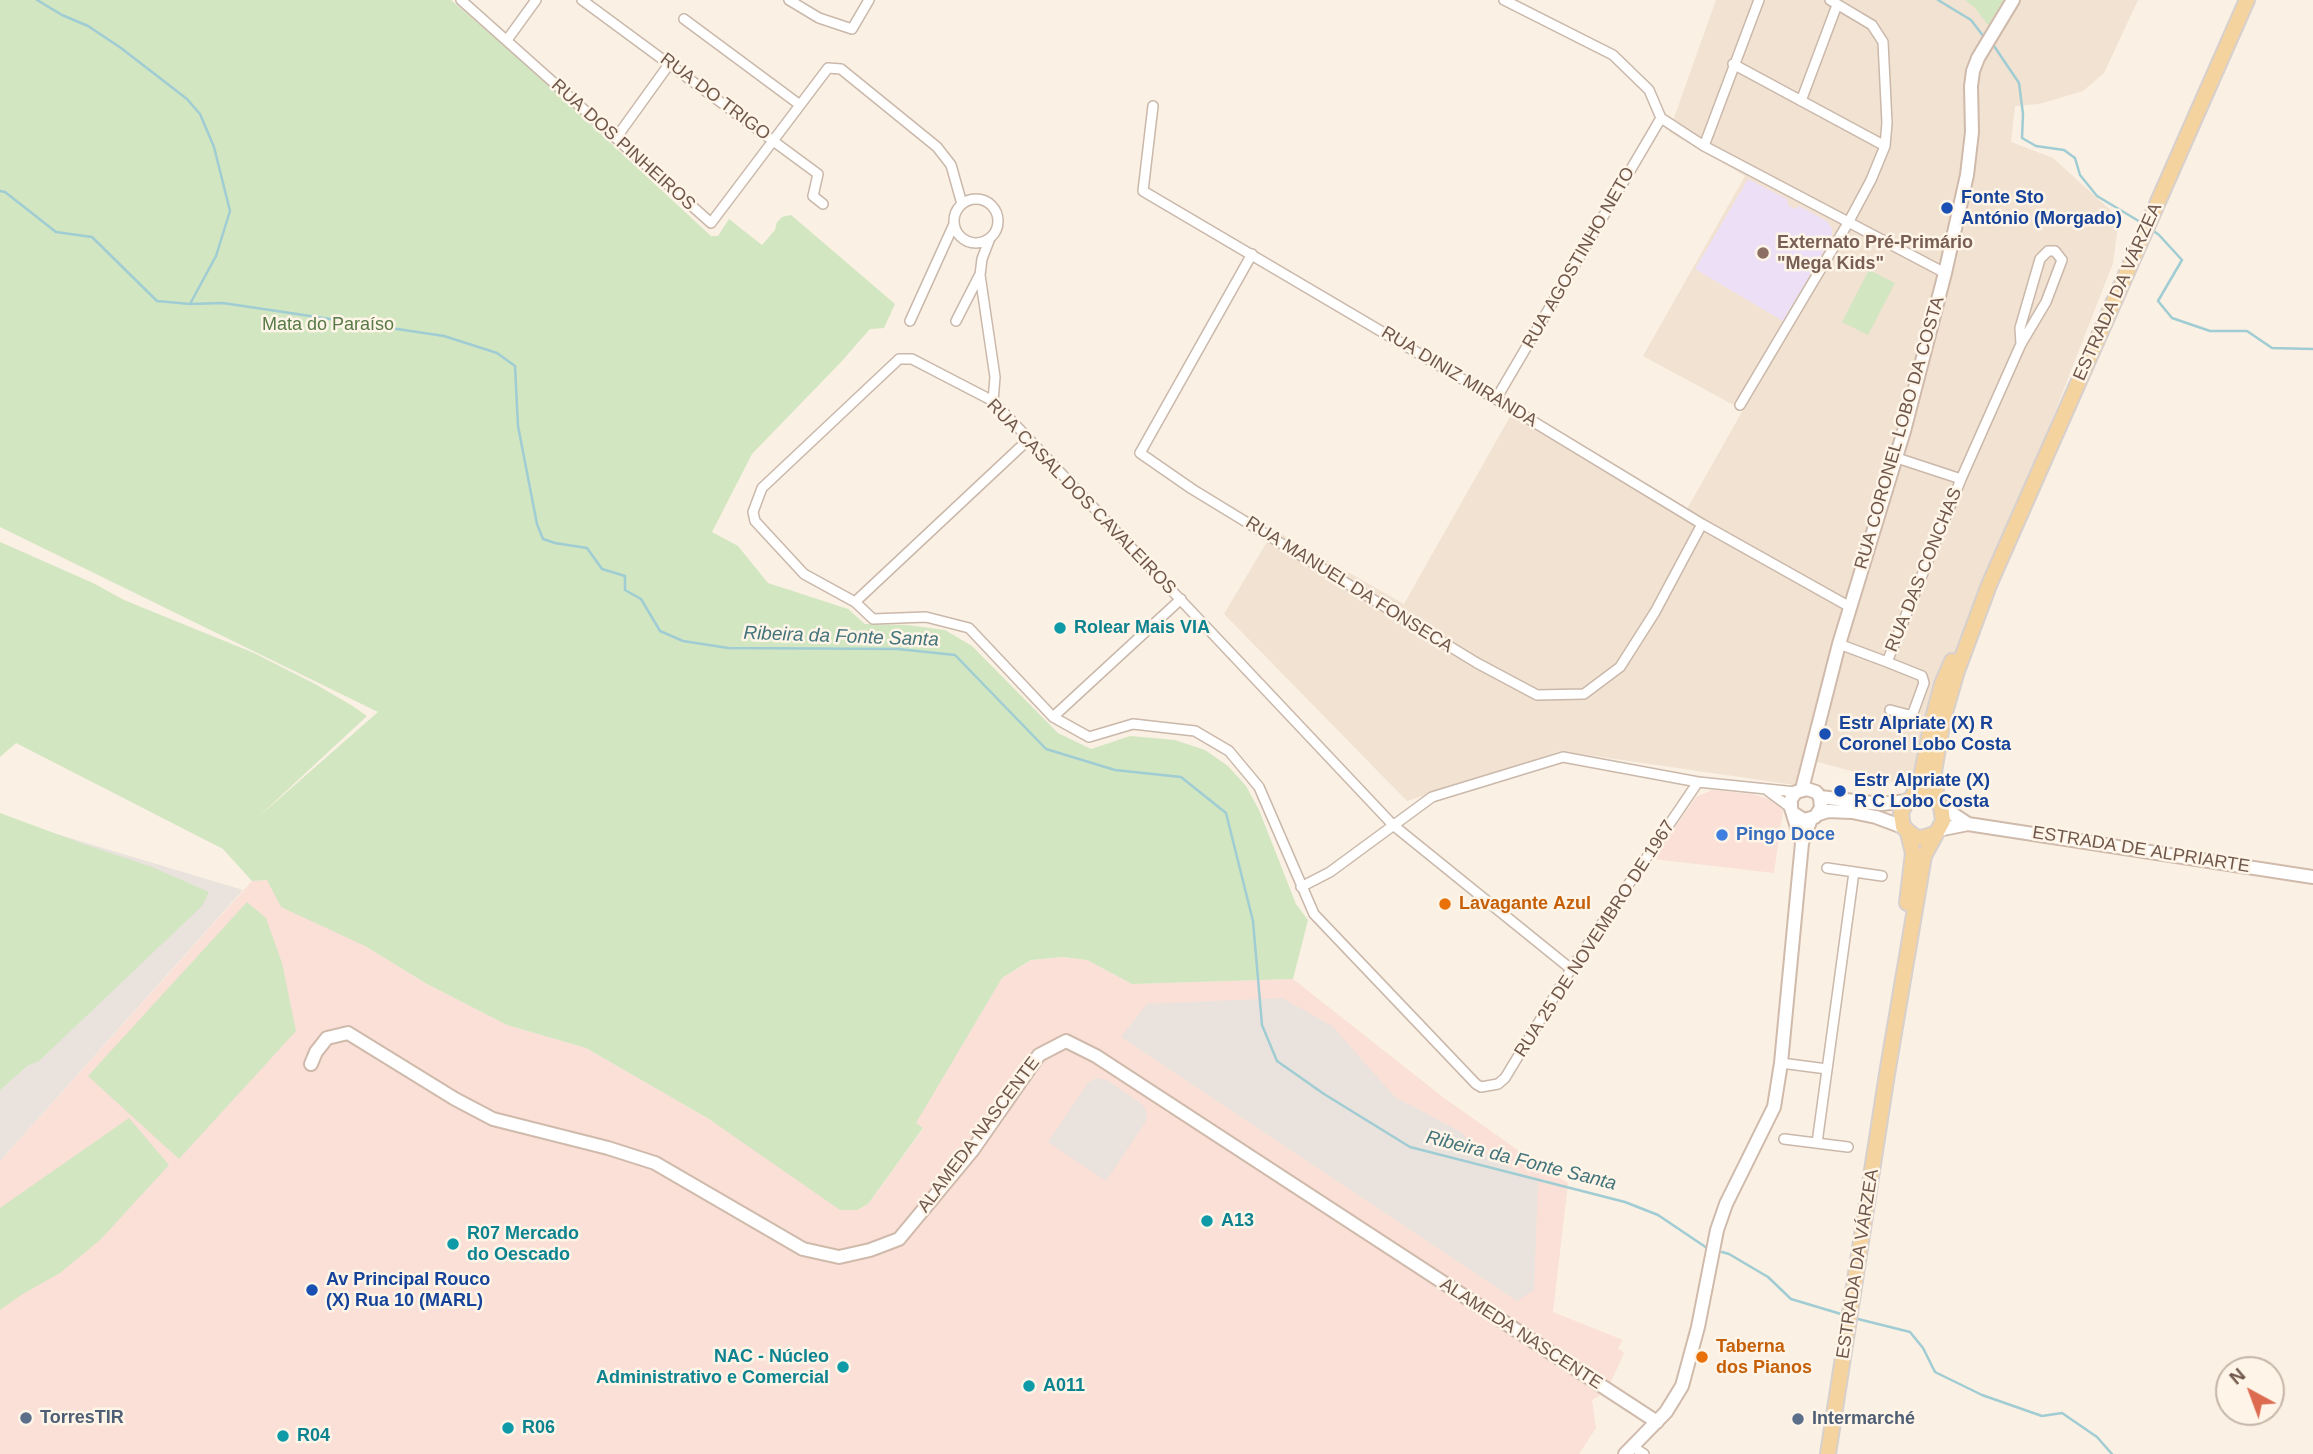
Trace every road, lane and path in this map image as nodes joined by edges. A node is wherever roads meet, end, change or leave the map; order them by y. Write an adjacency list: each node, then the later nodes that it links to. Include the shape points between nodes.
1 (461, 0): 12 (street, RUA DOS PINHEIROS)
2 (536, 0): 12 (street)
3 (582, 0): 13 (street, RUA DO TRIGO)
4 (789, 0): 5 (street, via 819,18 852,29)
5 (869, 0)
6 (1504, 0): 18 (street, via 1613,55 1649,90)
7 (1759, 0): 14 (street)
8 (2013, 0): 29 (street, RUA CORONEL LOBO DA COSTA, via 1978,58 1971,86 1967,175)
9 (2247, 0): 41 (main road, ESTRADA DA VÁRZEA)
10 (1833, 2): 15 (street); 22 (street, via 1872,25 1883,42)
11 (684, 19): 16 (street)
12 (507, 40): 19 (street, RUA DOS PINHEIROS)
13 (670, 63): 19 (street); 20 (street, RUA DO TRIGO)
14 (1733, 64): 15 (street); 21 (street)
15 (1801, 101): 22 (street)
16 (800, 105): 20 (street, RUA DOS PINHEIROS); 24 (street, RUA DOS PINHEIROS, via 828,68 841,69 937,147 951,165)
17 (1153, 106): 28 (street, RUA DINIZ MIRANDA, via 1143,191)
18 (1661, 118): 21 (street); 34 (street, RUA AGOSTINHO NETO)
19 (616, 138): 20 (street, RUA DOS PINHEIROS, via 711,223)
20 (773, 140): 23 (street, RUA DO TRIGO, via 818,174 813,196)
21 (1704, 146): 25 (street)
22 (1885, 146): 25 (street)
23 (822, 204)
24 (962, 204): 26 (street); 27 (street, via 976,199 991,204 998,225)
25 (1848, 223): 29 (street); 36 (street)
26 (954, 224): 27 (street, via 966,241); 31 (street)
27 (990, 238): 30 (street)
28 (1252, 254): 34 (street, RUA DINIZ MIRANDA); 40 (street, RUA MANUEL DA FONSECA, via 1140,453 1477,663 1538,695 1584,694 1620,667)
29 (1945, 273): 38 (street, RUA CORONEL LOBO DA COSTA)
30 (980, 275): 32 (street); 35 (street, via 995,377)
31 (910, 321)
32 (956, 321)
33 (2021, 344): 33 (street, RUA DAS CONCHAS, via 2046,302 2062,260 2055,251 2040,259 2020,328); 39 (street, RUA DAS CONCHAS)
34 (1496, 399): 40 (street, RUA DINIZ MIRANDA)
35 (993, 401): 37 (street, RUA CASAL DOS CAVALEIROS); 43 (street, RUA CASAL DOS CAVALEIROS, via 912,359 899,359 763,486 753,514 755,521 804,574)
36 (1740, 405)
37 (1030, 439): 42 (street, RUA CASAL DOS CAVALEIROS); 43 (street)
38 (1896, 458): 39 (street, RUA DAS CONCHAS); 44 (street, RUA CORONEL LOBO DA COSTA)
39 (1961, 479): 46 (street, RUA DAS CONCHAS)
40 (1702, 524): 44 (street, RUA DINIZ MIRANDA)
41 (1989, 585): 54 (main road, ESTRADA DA VÁRZEA, via 1942,684 1920,783); 55 (main road, ESTRADA DA VÁRZEA, via 1943,719 1934,772)
42 (1181, 599): 48 (street); 59 (street, RUA CASAL DOS CAVALEIROS)
43 (855, 603): 48 (street, via 873,619 926,617 969,628)
44 (1850, 607): 45 (street, RUA CORONEL LOBO DA COSTA)
45 (1839, 644): 46 (street, RUA DAS CONCHAS); 49 (street, RUA CORONEL LOBO DA COSTA)
46 (1887, 662): 47 (street, RUA DAS CONCHAS, via 1922,677 1924,683 1913,713)
47 (1889, 710)
48 (1053, 717): 67 (street, via 1089,737 1133,723 1195,731 1229,751 1259,787)
49 (1811, 748): 52 (street, RUA CORONEL LOBO DA COSTA); 53 (street, RUA CORONEL LOBO DA COSTA)
50 (1698, 782): 51 (street); 59 (street, via 1563,757 1432,797); 68 (street, RUA 25 DE NOVEMBRO DE 1967)
51 (1767, 790): 52 (street); 56 (street)
52 (1799, 791): 53 (street); 56 (street, via 1791,799)
53 (1818, 794): 54 (street, via 1881,804); 57 (street, via 1821,808)
54 (1909, 799): 55 (main road, via 1925,795); 60 (main road, ESTRADA DA VÁRZEA, via 1901,813)
55 (1939, 804): 58 (street, ESTRADA DE ALPRIARTE); 61 (main road, ESTRADA DA VÁRZEA, via 1943,821)
56 (1792, 810): 57 (street, via 1798,818); 62 (street)
57 (1815, 816): 60 (street, via 1828,811 1852,812); 62 (street)
58 (1968, 824): 61 (street, ESTRADA DE ALPRIARTE); 66 (street, ESTRADA DE ALPRIARTE)
59 (1393, 825): 67 (street, via 1330,872); 68 (street, RUA CASAL DOS CAVALEIROS)
60 (1906, 830): 61 (main road, via 1922,838); 72 (main road, ESTRADA DA VÁRZEA, via 1913,853)
61 (1936, 832): 72 (main road, ESTRADA DA VÁRZEA, via 1924,856)
62 (1802, 843): 69 (street)
63 (1827, 868): 64 (street)
64 (1854, 872): 65 (street); 71 (street)
65 (1882, 876)
66 (2313, 877)
67 (1301, 887): 68 (street, RUA 25 DE NOVEMBRO DE 1967, via 1324,927 1476,1084 1484,1087 1505,1078)
68 (1571, 970)
69 (1781, 1063): 71 (street); 76 (street, via 1774,1107 1717,1230 1682,1386)
70 (311, 1064): 76 (street, ALAMEDA NASCENTE, via 327,1038 348,1033 493,1119 655,1163 803,1249 839,1256 899,1239 972,1151 1039,1055 1066,1041 1096,1056)
71 (1827, 1069): 74 (street)
72 (1887, 1074): 78 (main road, ESTRADA DA VÁRZEA)
73 (1784, 1139): 74 (street)
74 (1817, 1143): 75 (street)
75 (1848, 1147)
76 (1657, 1422): 77 (street)
77 (1634, 1452)
78 (1828, 1454)

